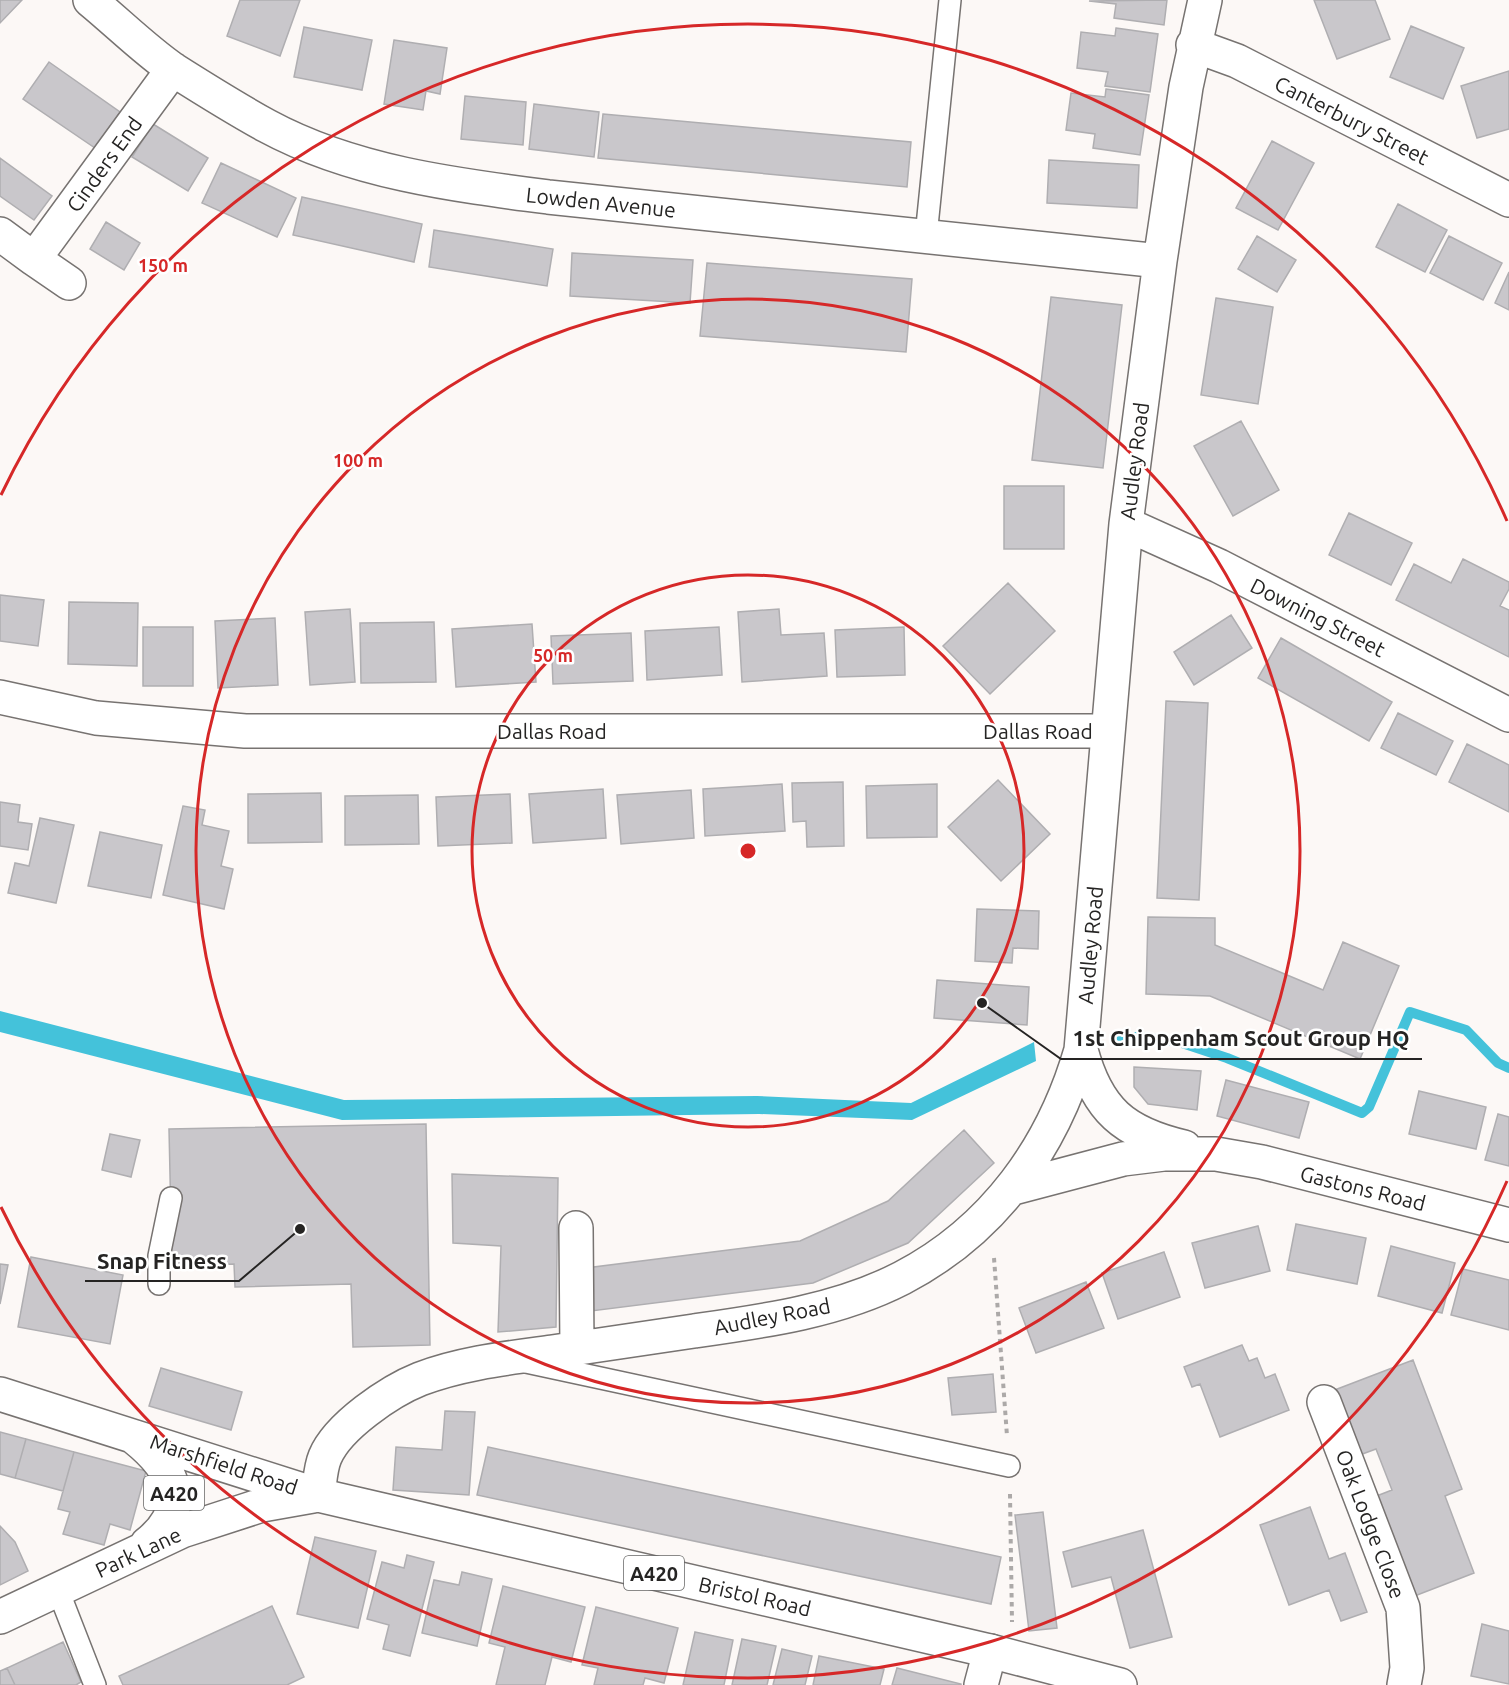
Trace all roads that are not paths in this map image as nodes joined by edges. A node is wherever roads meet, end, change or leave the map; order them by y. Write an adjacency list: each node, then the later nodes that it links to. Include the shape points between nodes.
1 (90, 0): 5 (street, Lowden Avenue)
2 (950, 0): 8 (lane)
3 (1205, 0): 4 (street, Audley Road)
4 (1193, 45): 6 (street, Canterbury Street, via 1238,61); 10 (street, Audley Road)
5 (173, 69): 8 (street, Lowden Avenue, via 269,127 332,153 393,171 464,186 548,197); 9 (street, Cinders End)
6 (1509, 200)
7 (0, 234): 9 (street)
8 (926, 236): 10 (street, Lowden Avenue)
9 (34, 259): 11 (street)
10 (1160, 261): 12 (street, Audley Road)
11 (69, 283)
12 (1126, 524): 14 (street, Downing Street, via 1219,566); 15 (street, Audley Road)
13 (0, 697): 15 (street, Dallas Road, via 96,718 244,731)
14 (1509, 715)
15 (1107, 731): 16 (street, Audley Road)
16 (1081, 1050): 17 (street, Gastons Road, via 1098,1095 1123,1123 1171,1144); 18 (street, Audley Road, via 1052,1128)
17 (1215, 1154): 18 (street, Gastons Road, via 1123,1159); 20 (street, Gastons Road)
18 (1013, 1188): 23 (street, Audley Road, via 955,1243 903,1277 850,1300 795,1315)
19 (171, 1198): 22 (lane, via 159,1256)
20 (1509, 1225)
21 (576, 1227): 23 (street)
22 (159, 1284)
23 (577, 1348): 24 (street, Audley Road)
24 (506, 1358): 28 (lane); 29 (street, Audley Road, via 419,1379 363,1414 326,1455)
25 (0, 1394): 27 (street, Marshfield Road / A420)
26 (1324, 1402): 37 (street, Oak Lodge Close, via 1403,1608 1407,1668)
27 (130, 1433): 29 (street, Marshfield Road / A420); 30 (street, Marshfield Road / A420, via 160,1461 174,1490 168,1524)
28 (1009, 1466)
29 (318, 1495): 30 (street, Park Lane / A420, via 226,1515); 33 (street, Bristol Road / A420)
30 (136, 1553): 31 (street, Park Lane / A420)
31 (58, 1590): 32 (street, Park Lane / A420); 34 (lane)
32 (0, 1617)
33 (990, 1651): 35 (street); 36 (street, Bristol Road / A420)
34 (95, 1685)
35 (981, 1685)
36 (1120, 1685)
37 (1404, 1685)

